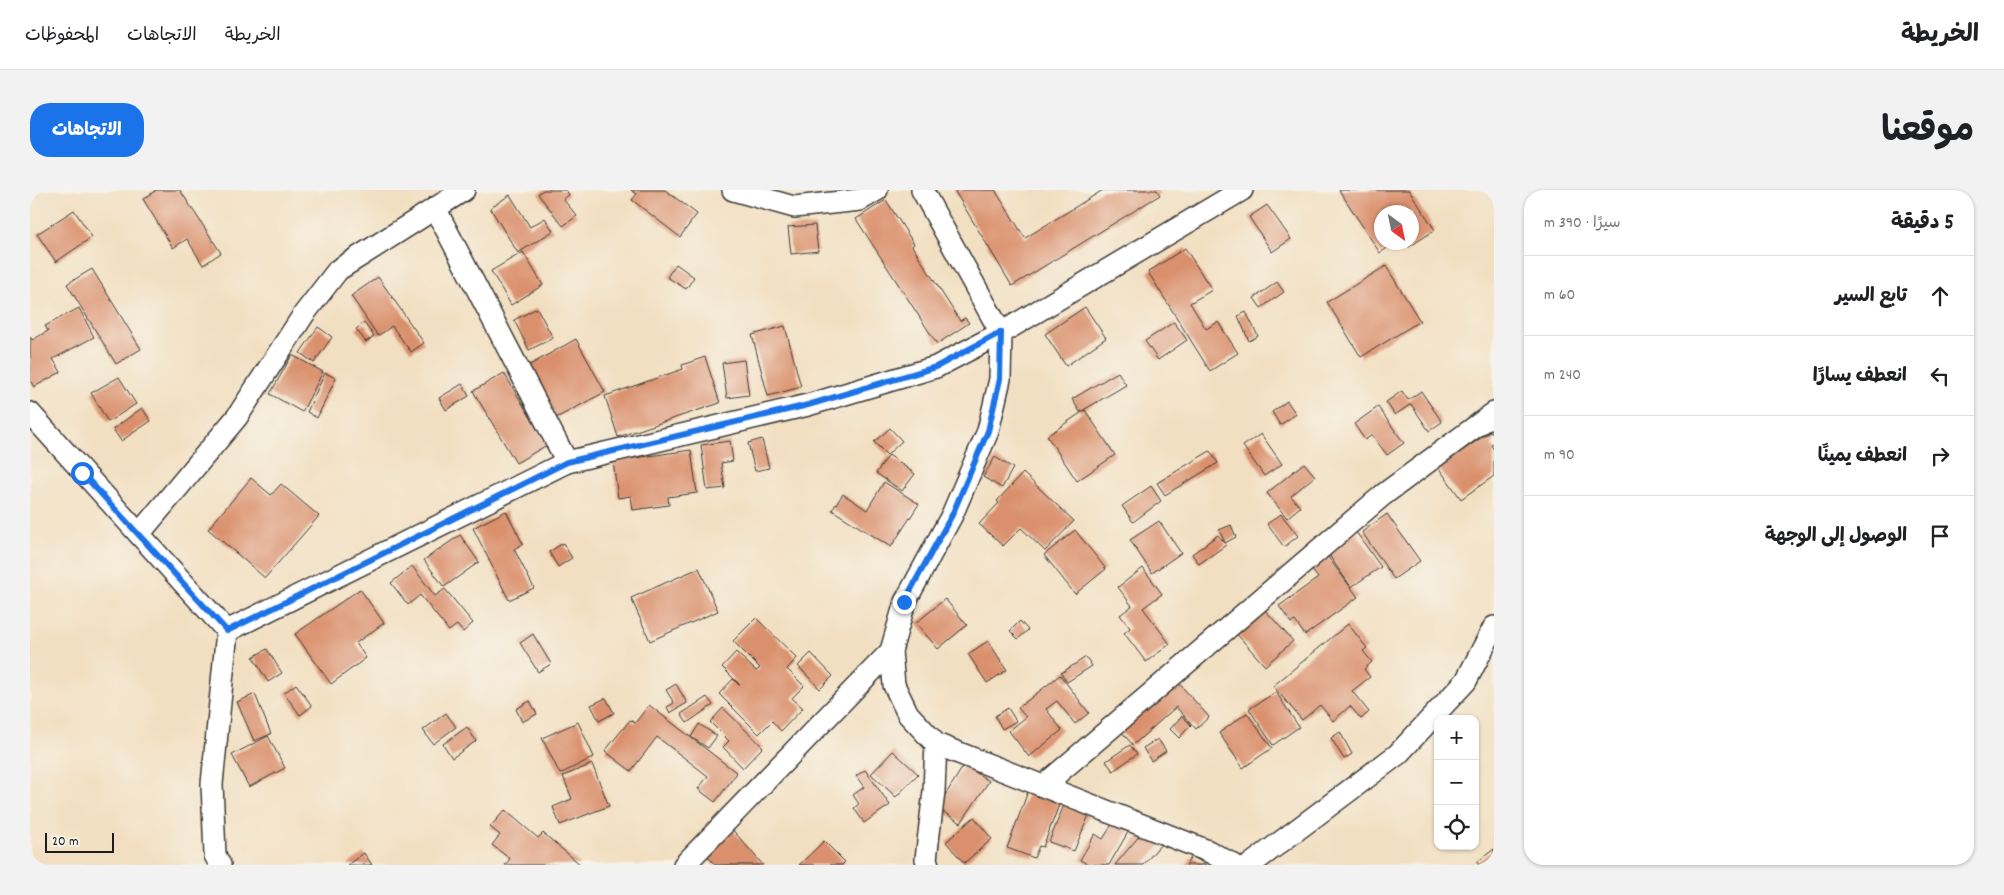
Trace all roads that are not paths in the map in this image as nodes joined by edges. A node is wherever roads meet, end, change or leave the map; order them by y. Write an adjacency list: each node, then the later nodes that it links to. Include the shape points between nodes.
1 (464, 190): 6 (street)
2 (733, 190): 3 (street, via 794,207 860,200)
3 (877, 190)
4 (922, 190): 7 (street)
5 (1242, 190): 7 (street)
6 (435, 208): 10 (street); 11 (street, via 338,270 304,314 237,417)
7 (1001, 332): 10 (street, via 927,370 808,405); 14 (street, via 1000,379 988,431 952,515 904,602)
8 (1494, 412): 18 (street, via 1383,495)
9 (30, 413): 11 (street)
10 (567, 462): 13 (street)
11 (139, 534): 13 (street)
12 (1494, 627): 16 (street)
13 (227, 631): 19 (street, via 212,784)
14 (891, 651): 17 (street, via 894,684 908,714); 20 (street)
15 (1494, 663): 16 (street)
16 (1466, 681): 23 (street, via 1398,754)
17 (936, 744): 18 (street); 21 (street)
18 (1043, 786): 22 (street, via 1208,851)
19 (217, 862)
20 (684, 865)
21 (928, 865)
22 (1234, 865)
23 (1250, 865)

